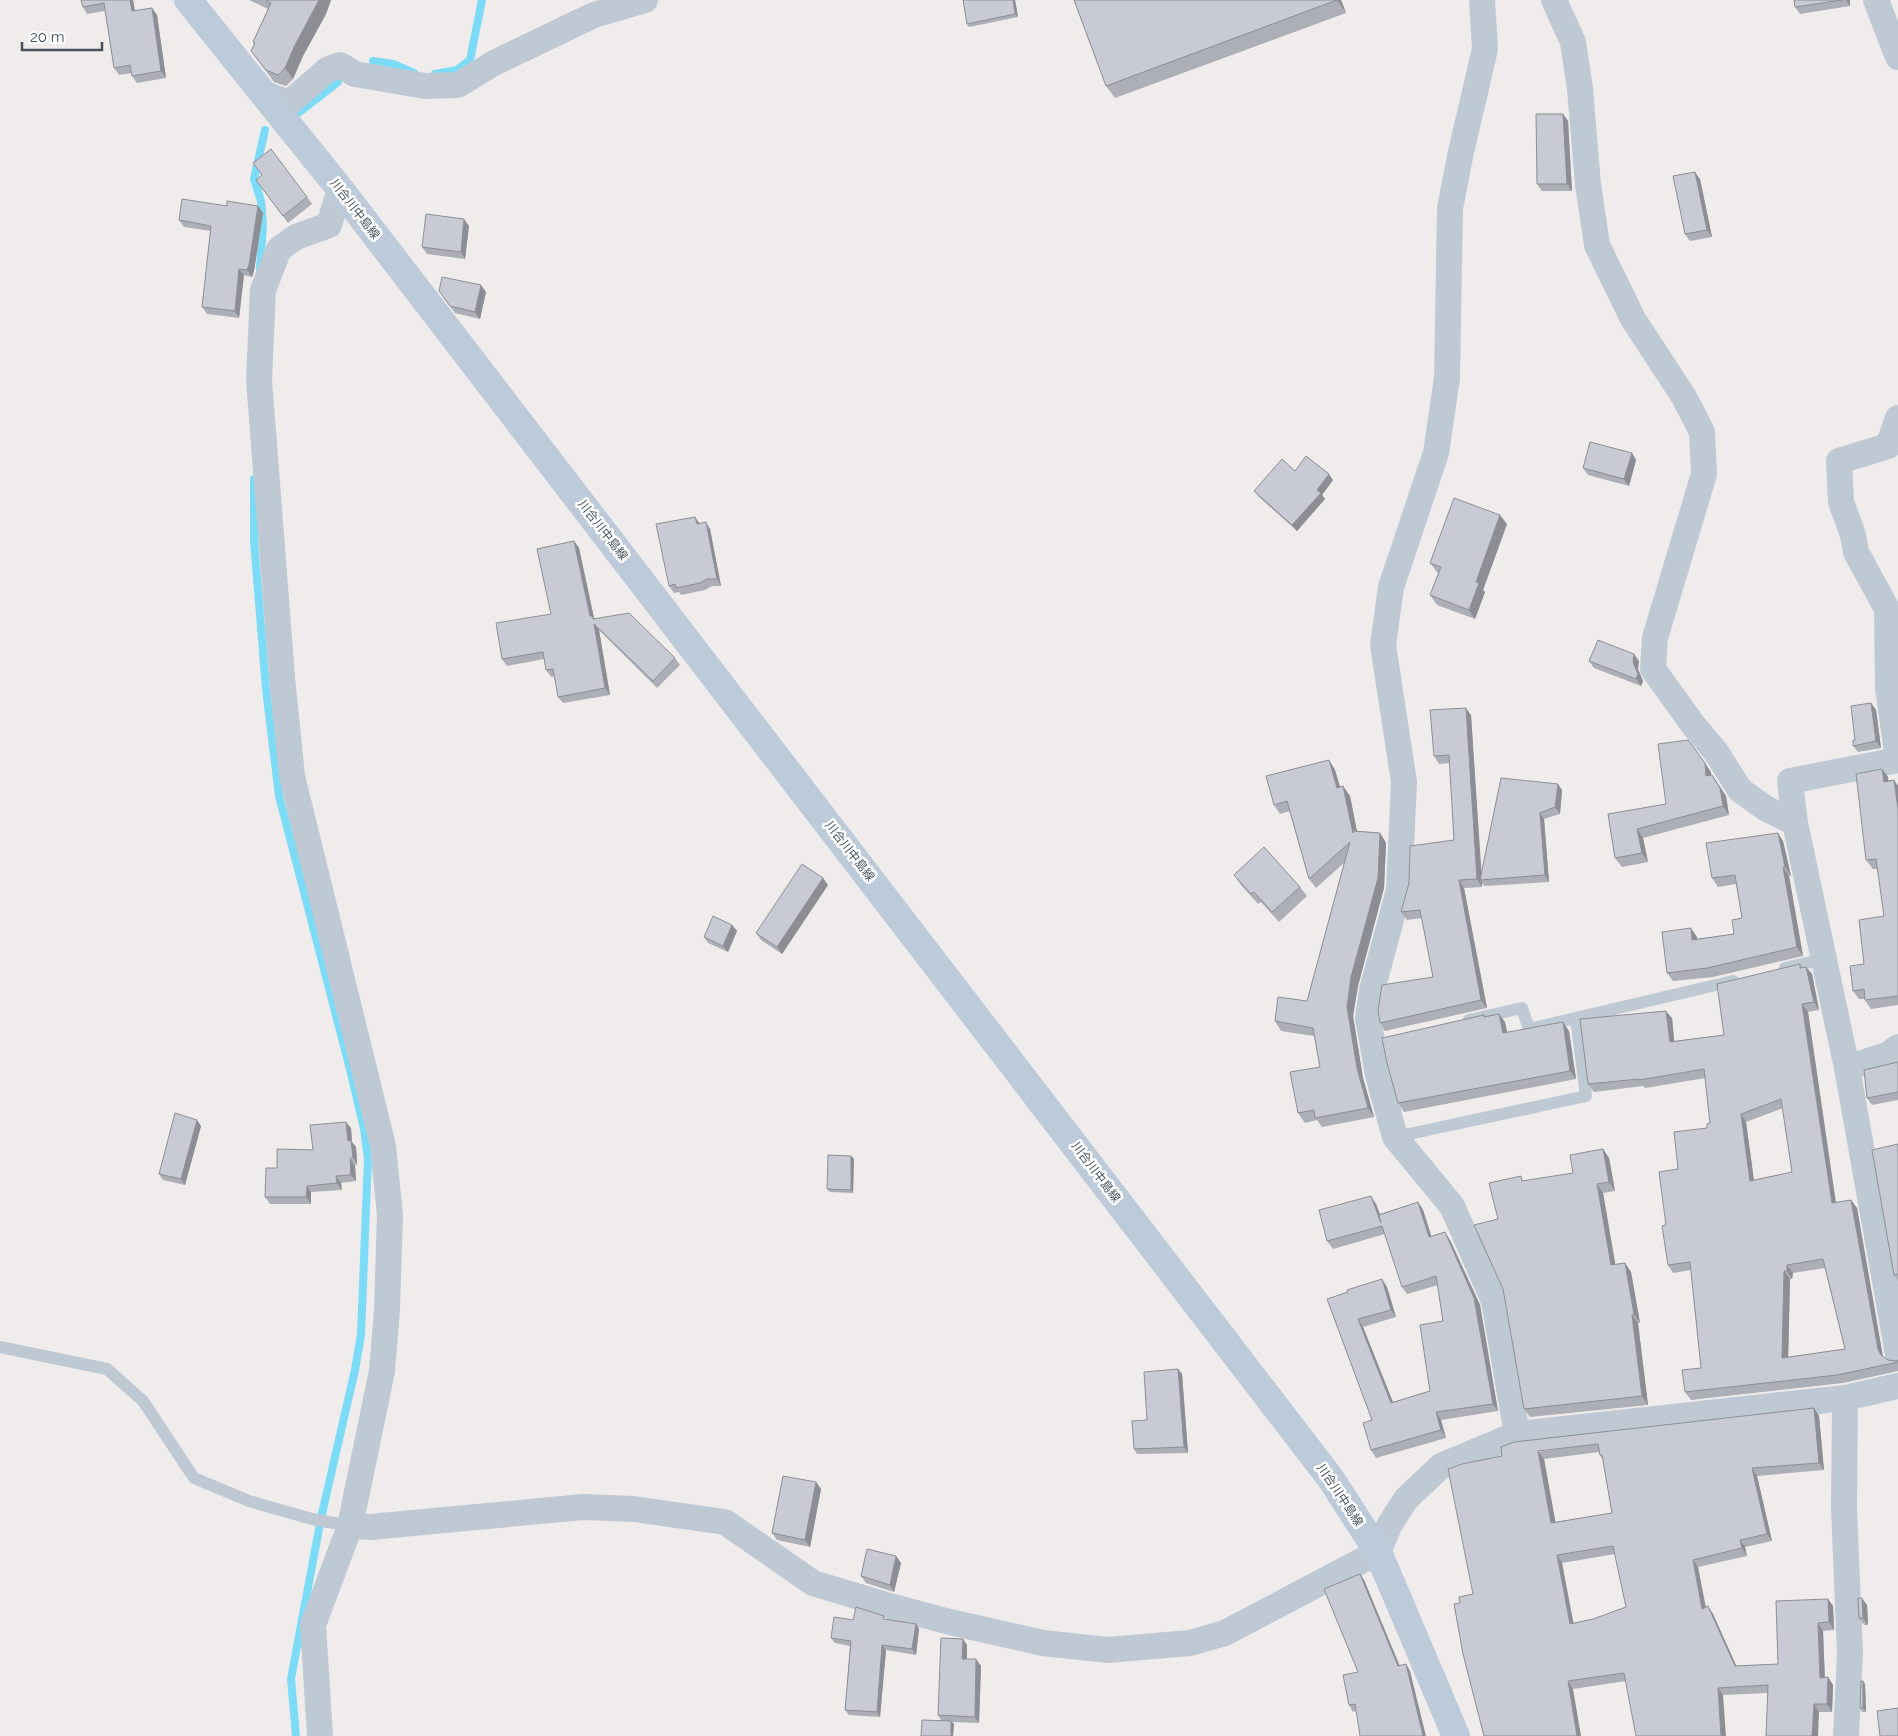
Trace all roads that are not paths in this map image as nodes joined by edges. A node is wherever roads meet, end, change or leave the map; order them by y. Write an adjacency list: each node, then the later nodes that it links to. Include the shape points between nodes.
1 (188, 0): 7 (main road, 川合川中島線)
2 (645, 0): 7 (street, via 594,15 494,63 458,85 425,86 355,74 340,64 327,70 289,103)
3 (1482, 0): 18 (street, via 1485,49 1450,208 1447,378 1438,444 1391,587 1383,645 1404,782 1399,890 1372,990 1368,1018 1376,1041 1378,1074)
4 (1554, 0): 10 (street, via 1573,42 1597,245 1633,319 1684,397 1702,432 1704,474 1655,638 1653,669 1716,752 1740,790 1765,808)
5 (1876, 0): 6 (street)
6 (1898, 57)
7 (264, 94): 8 (main road, 川合川中島線)
8 (340, 189): 24 (street, via 329,225 296,237 279,249 263,290 259,380 292,776 383,1146 390,1215 382,1371); 25 (main road, 川合川中島線, via 1331,1478)
9 (1898, 418): 10 (street, via 1888,446 1839,461 1841,502 1856,552 1887,609 1888,688 1898,760 1790,782)
10 (1795, 823): 11 (street)
11 (1824, 959): 12 (lane); 17 (street)
12 (1776, 970)
13 (1747, 977): 14 (lane)
14 (1576, 1018): 15 (lane, via 1529,1029 1522,1008); 18 (lane, via 1586,1096)
15 (1456, 1023)
16 (1898, 1047): 17 (street, via 1889,1054)
17 (1847, 1068): 20 (street)
18 (1395, 1136): 23 (street, via 1452,1206 1494,1301)
19 (0, 1347): 24 (lane, via 107,1369 143,1401 194,1478 249,1502)
20 (1898, 1354)
21 (1898, 1386): 22 (street)
22 (1846, 1398): 23 (street); 28 (street, via 1844,1508 1850,1654)
23 (1517, 1434): 25 (street, via 1441,1466 1406,1499)
24 (341, 1525): 25 (street, via 370,1527 583,1507 634,1509 725,1522 813,1582 950,1622 1043,1643 1108,1650 1190,1643 1225,1633); 26 (street, via 313,1625)
25 (1378, 1552): 27 (main road, 川合川中島線)
26 (320, 1736)
27 (1456, 1736)
28 (1846, 1736)

